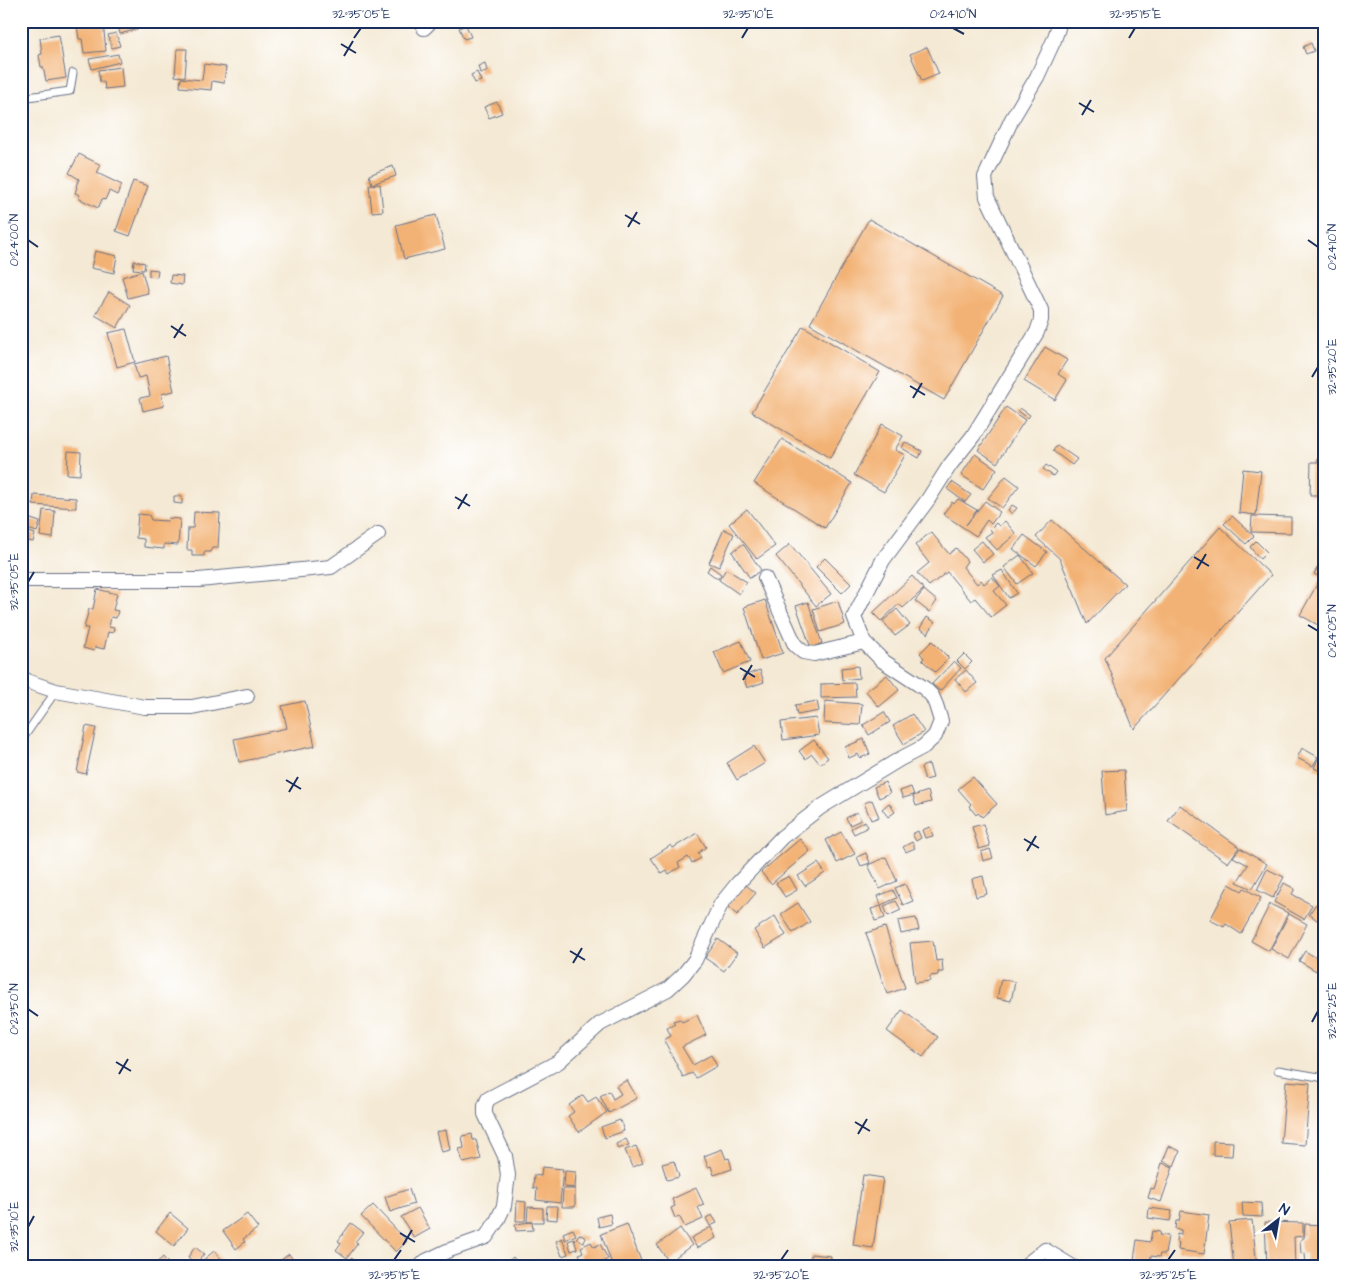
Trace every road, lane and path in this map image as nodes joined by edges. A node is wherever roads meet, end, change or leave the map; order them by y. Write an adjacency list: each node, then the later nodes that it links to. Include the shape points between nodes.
1 (27, 21): 3 (lane)
2 (1057, 21): 9 (street, via 1054,40 1012,118 985,178 987,197 1040,310 1037,332 973,436 884,560 858,606 854,617)
3 (21, 29)
4 (73, 73): 5 (lane, via 70,90)
5 (21, 98)
6 (378, 534): 8 (street, via 331,567 199,580)
7 (765, 578): 9 (street, via 795,645 803,652 814,654)
8 (21, 580)
9 (864, 642): 16 (street, via 883,661 932,696 941,721 935,736 923,747 821,807 782,837 722,904 695,960 668,989 600,1024 558,1062 488,1099 485,1114 505,1156 508,1176 504,1206 486,1237 446,1251)
10 (21, 677): 11 (street)
11 (56, 691): 12 (street, via 145,707 192,707); 13 (lane)
12 (247, 696)
13 (21, 741)
14 (1278, 1070): 15 (lane)
15 (1325, 1078)
16 (420, 1267)
17 (1026, 1267): 18 (street, via 1045,1250)
18 (1073, 1267)

